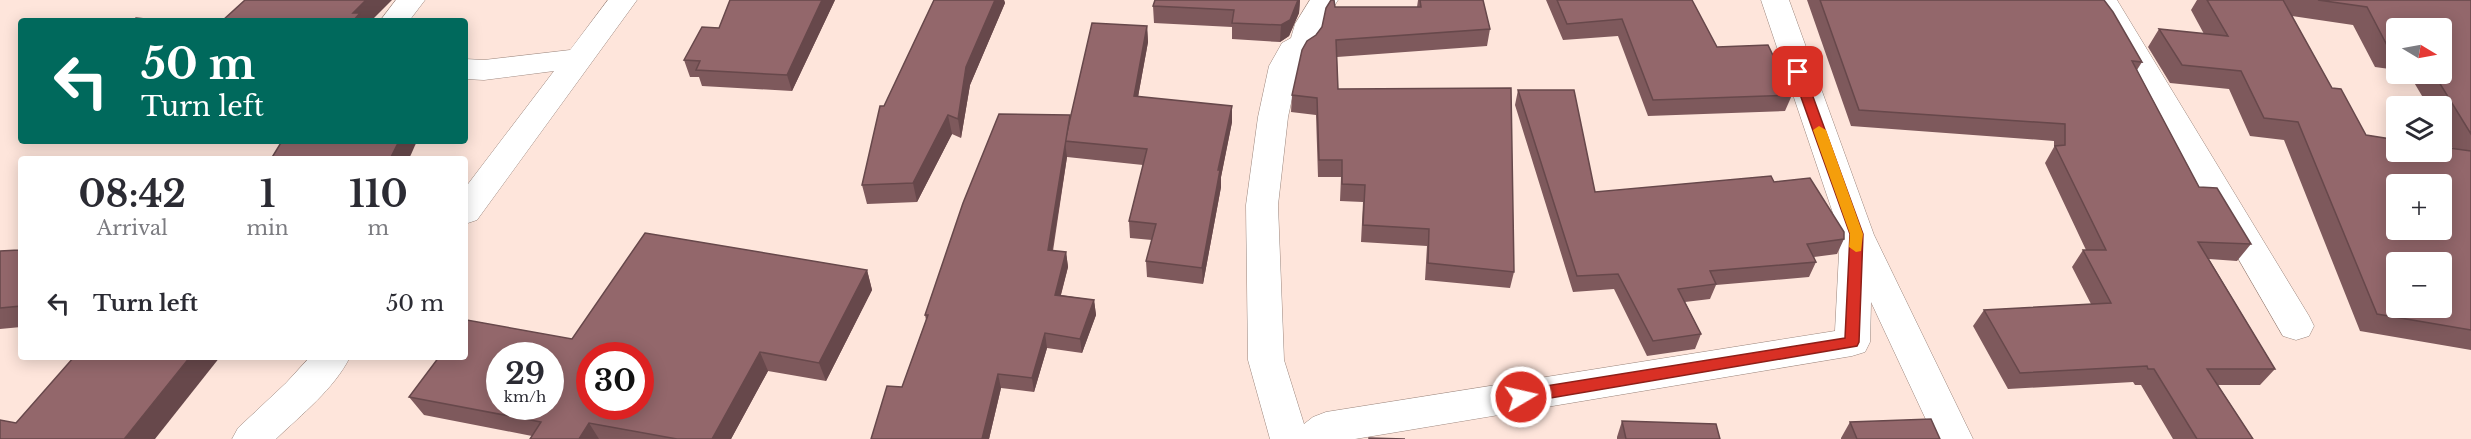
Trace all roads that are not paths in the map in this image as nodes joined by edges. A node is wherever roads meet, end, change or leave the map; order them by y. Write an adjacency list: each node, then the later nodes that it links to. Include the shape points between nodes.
1 (411, 0): 6 (street)
2 (623, 0): 7 (street)
3 (1324, 0): 14 (street, via 1309,24 1304,43 1292,50 1284,66 1262,205 1266,360)
4 (1775, 0): 10 (street)
5 (2103, 0): 11 (street)
6 (396, 18)
7 (578, 59): 8 (street); 9 (street)
8 (468, 69)
9 (468, 208)
10 (1857, 234): 15 (street, via 1852,342 1326,429); 16 (street)
11 (2296, 326)
12 (329, 360): 13 (street)
13 (251, 439)
14 (1290, 439)
15 (1313, 439)
16 (1954, 439)

